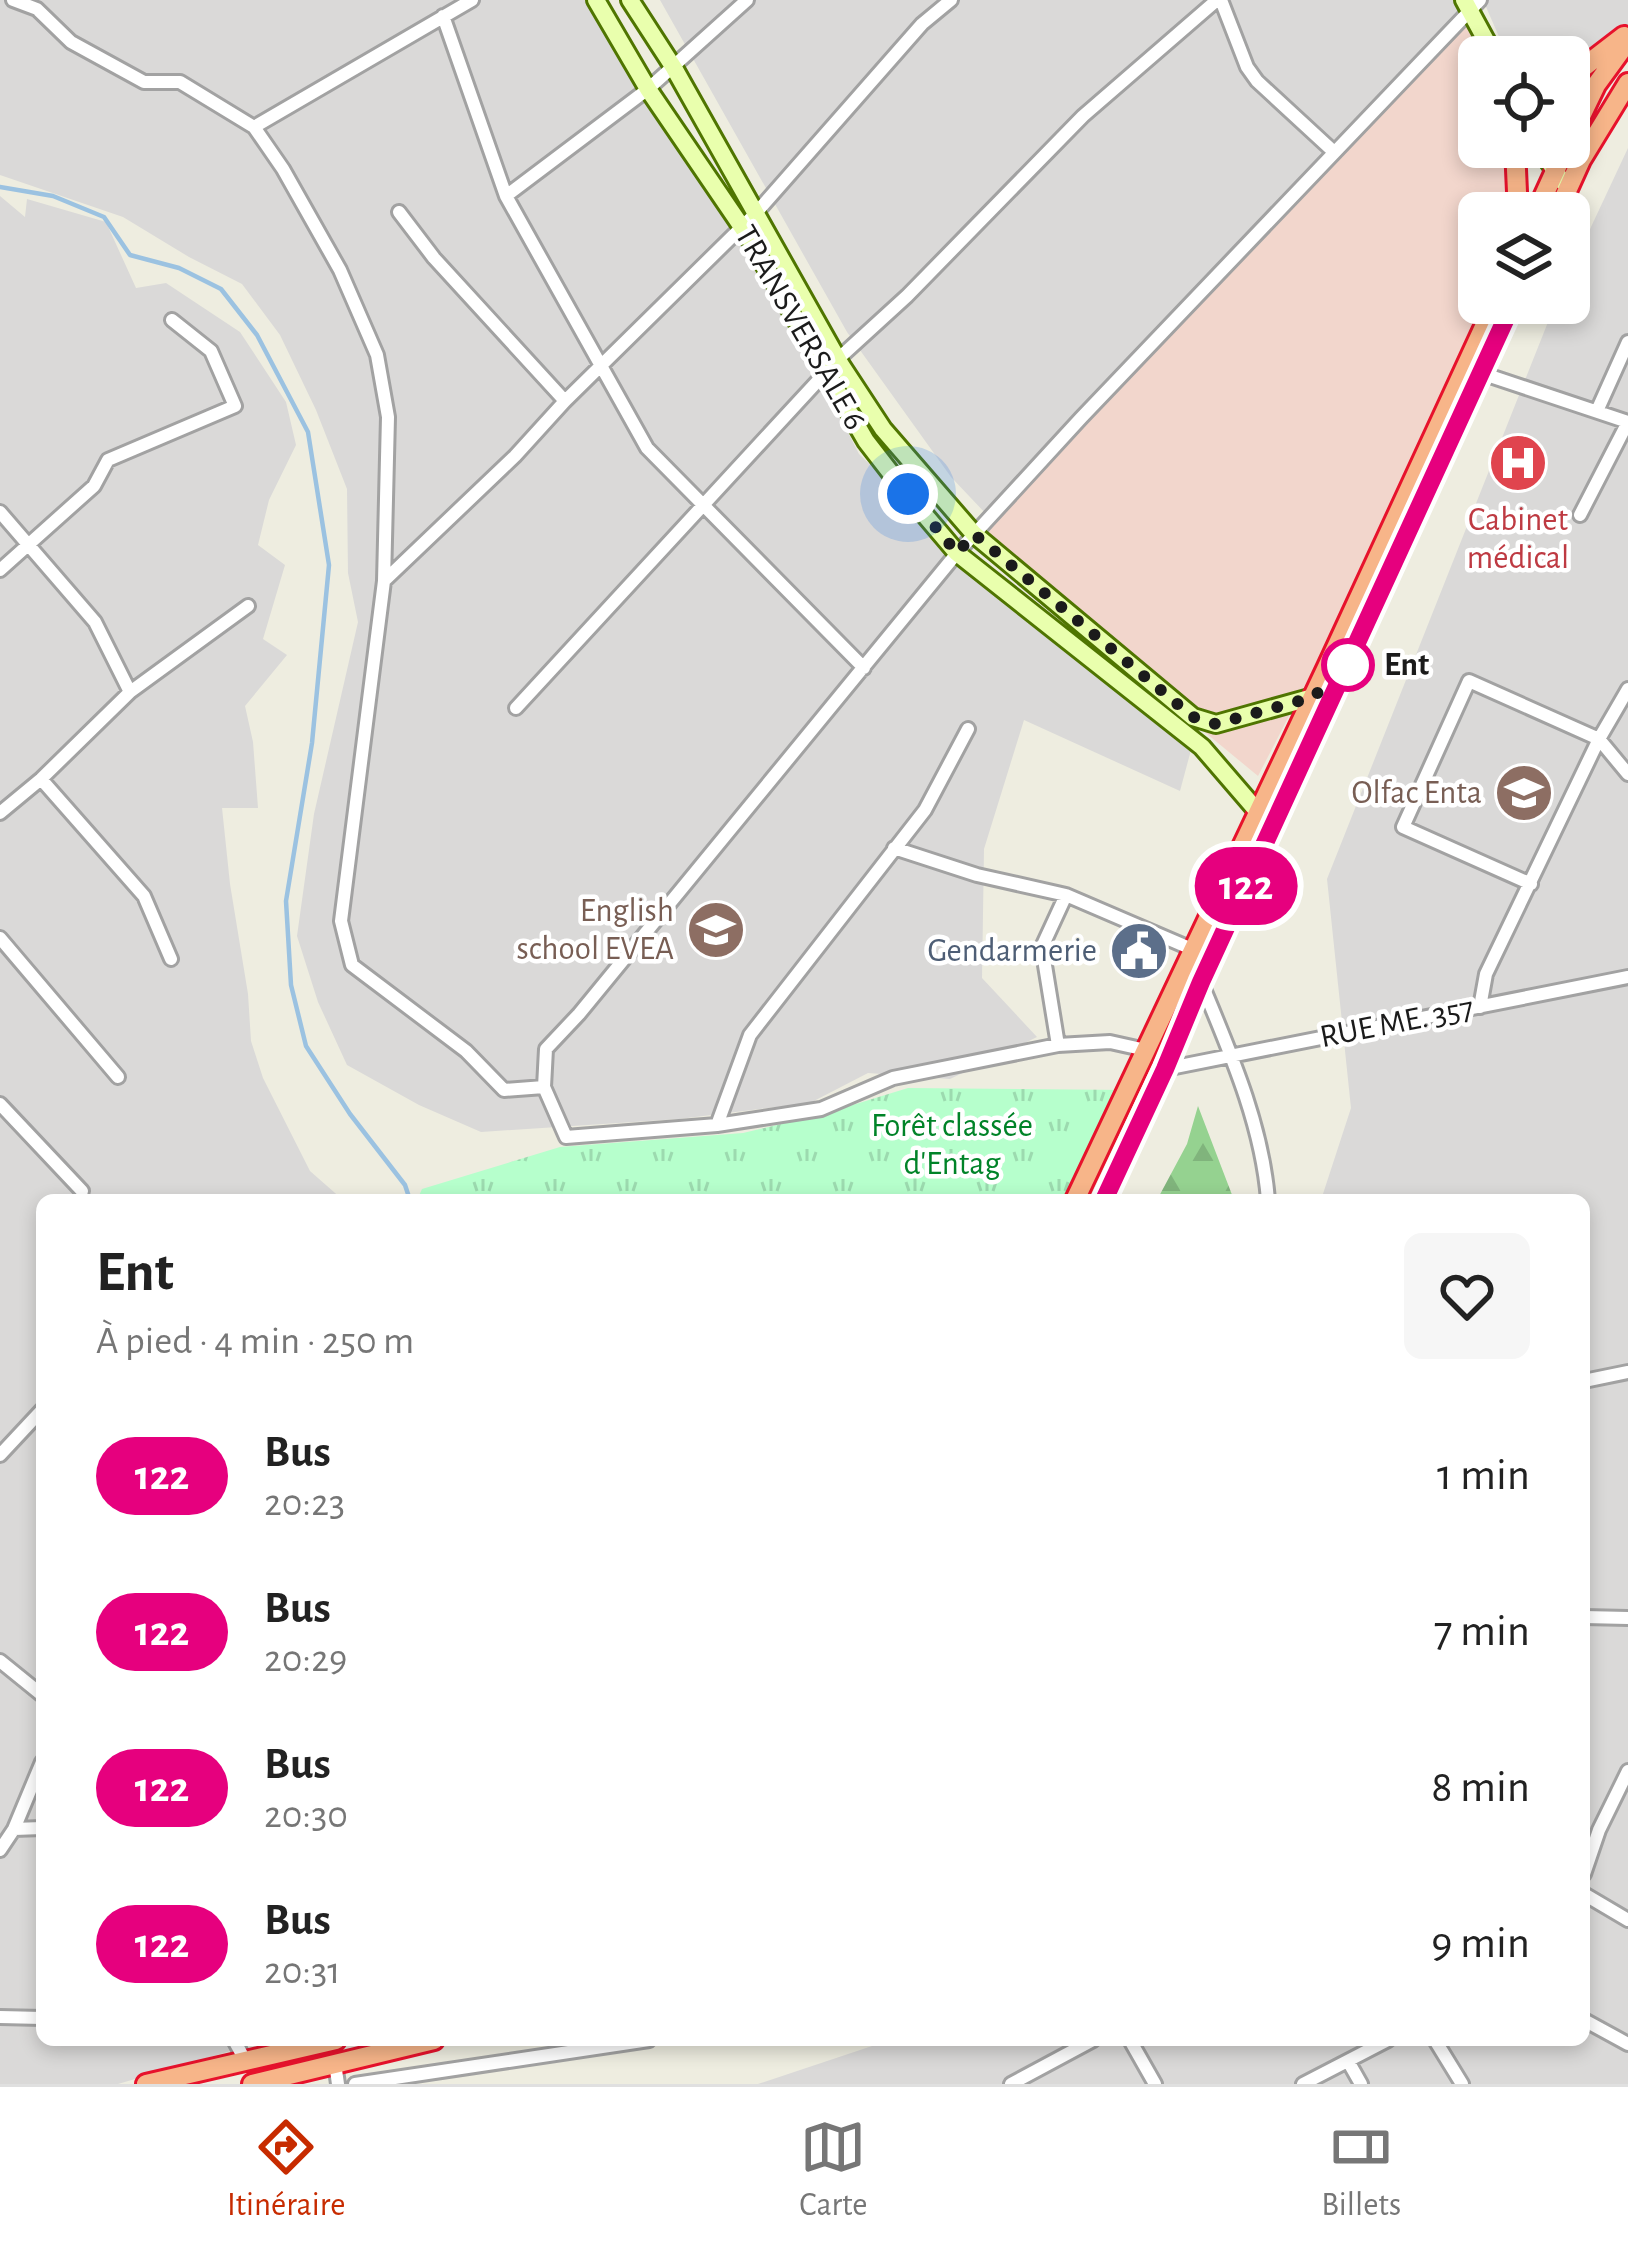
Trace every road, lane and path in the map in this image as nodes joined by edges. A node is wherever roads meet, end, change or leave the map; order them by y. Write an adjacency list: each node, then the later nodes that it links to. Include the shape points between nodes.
1 (14, 0): 10 (street)
2 (50, 0): 10 (street)
3 (472, 0): 11 (street)
4 (596, 0): 17 (main road, TRANSVERSALE 6)
5 (630, 0): 15 (main road, TRANSVERSALE 6)
6 (747, 0): 15 (street)
7 (951, 0): 30 (street)
8 (1219, 0): 21 (street, via 1246,67); 36 (street, via 1083,116)
9 (1472, 3): 12 (main road); 21 (street)
10 (37, 9): 19 (street, via 71,42 144,82 180,82)
11 (443, 16): 19 (street); 28 (street)
12 (1486, 36)
13 (1628, 37): 14 (highway); 18 (highway)
14 (1590, 63)
15 (674, 68): 17 (street); 30 (main road, TRANSVERSALE 6)
16 (1628, 83): 20 (highway)
17 (648, 89): 28 (street); 30 (main road, TRANSVERSALE 6)
18 (1590, 100)
19 (254, 127): 48 (street, via 340,270 377,355 388,417)
20 (1590, 127)
21 (1334, 152): 44 (street)
22 (1553, 168): 25 (main road)
23 (1557, 168): 25 (highway)
24 (1570, 168): 26 (highway)
25 (1555, 171): 26 (main road); 27 (highway)
26 (1568, 191)
27 (1546, 192)
28 (506, 196): 35 (street)
29 (399, 212): 38 (street)
30 (749, 220): 35 (street); 36 (main road, TRANSVERSALE 6)
31 (172, 320): 45 (street, via 211,351 235,406 108,460 94,486)
32 (1486, 324): 53 (highway)
33 (1503, 324): 37 (highway)
34 (1628, 341): 39 (street)
35 (603, 365): 38 (street); 41 (street, via 647,448)
36 (831, 366): 41 (street); 44 (main road, TRANSVERSALE 6); 46 (main road, TRANSVERSALE 6, via 866,441)
37 (1481, 373): 39 (street); 60 (highway)
38 (565, 400): 48 (street)
39 (1597, 411): 40 (street)
40 (1628, 422): 43 (street)
41 (702, 506): 50 (street); 54 (street)
42 (0, 512): 45 (street)
43 (1580, 515)
44 (974, 534): 46 (street); 53 (main road, TRANSVERSALE 6, via 1193,717 1216,724)
45 (28, 544): 47 (street); 52 (street, via 95,622)
46 (957, 553): 50 (street); 60 (main road, TRANSVERSALE 6, via 1202,747)
47 (0, 570)
48 (384, 581): 75 (street, via 341,921 352,965 504,1090)
49 (248, 606): 52 (street)
50 (864, 668): 75 (street, via 546,1049)
51 (1628, 689): 56 (street)
52 (130, 692): 58 (street)
53 (1313, 697): 60 (highway)
54 (516, 708)
55 (968, 729): 61 (street, via 925,810)
56 (1599, 740): 57 (street); 62 (street); 62 (street, via 1469,681 1403,827)
57 (1628, 774)
58 (41, 779): 59 (street); 66 (street, via 144,896)
59 (0, 812)
60 (1267, 817): 65 (highway); 68 (highway)
61 (894, 848): 63 (street); 77 (street, via 750,1035)
62 (1531, 884): 69 (street, via 1486,974)
63 (1066, 895): 65 (street); 70 (street, via 1042,946)
64 (0, 938): 74 (street)
65 (1192, 949): 71 (highway)
66 (171, 959)
67 (1628, 977): 69 (street, RUE ME. 357)
68 (1201, 982): 72 (street); 73 (highway)
69 (1480, 1007): 72 (street, RUE ME. 357)
70 (1058, 1045): 71 (street); 77 (street, via 893,1078 820,1109)
71 (1146, 1050): 79 (highway)
72 (1232, 1056): 73 (street, RUE ME. 357); 81 (street)
73 (1165, 1069): 80 (highway)
74 (118, 1077)
75 (544, 1087): 77 (street, via 566,1137)
76 (0, 1104): 78 (street)
77 (717, 1125)
78 (82, 1191)
79 (1078, 1194)
80 (1107, 1194)
81 (1268, 1194)
82 (1628, 1372): 83 (street)
83 (1590, 1380)
84 (36, 1416): 85 (street)
85 (0, 1455)
86 (1590, 1618): 87 (street)
87 (1628, 1618)
88 (0, 1661): 89 (street)
89 (14, 1671): 90 (street); 91 (street)
90 (0, 1683)
91 (36, 1690)
92 (1628, 1771): 94 (street)
93 (36, 1776): 97 (street)
94 (1623, 1798): 98 (street)
95 (36, 1828): 97 (street)
96 (1590, 1828): 98 (street)
97 (14, 1829): 99 (street)
98 (1599, 1830): 100 (street)
99 (0, 1850)
100 (1590, 1856)
101 (1590, 1898): 102 (street)
102 (1628, 1920)
103 (0, 2018): 104 (street)
104 (36, 2018)
105 (1590, 2023): 106 (street)
106 (1628, 2044)
107 (237, 2046): 115 (street)
108 (309, 2046): 115 (highway)
109 (408, 2046): 117 (highway)
110 (609, 2046): 121 (street)
111 (1082, 2046): 122 (street)
112 (1133, 2046): 123 (street)
113 (1377, 2046): 116 (street)
114 (1439, 2046): 126 (street)
115 (245, 2060): 118 (highway)
116 (1348, 2061): 124 (street); 125 (street)
117 (335, 2063): 119 (highway); 120 (street)
118 (146, 2084)
119 (252, 2084)
120 (338, 2084)
121 (355, 2084)
122 (1011, 2084)
123 (1155, 2084)
124 (1303, 2084)
125 (1361, 2084)
126 (1462, 2084)

